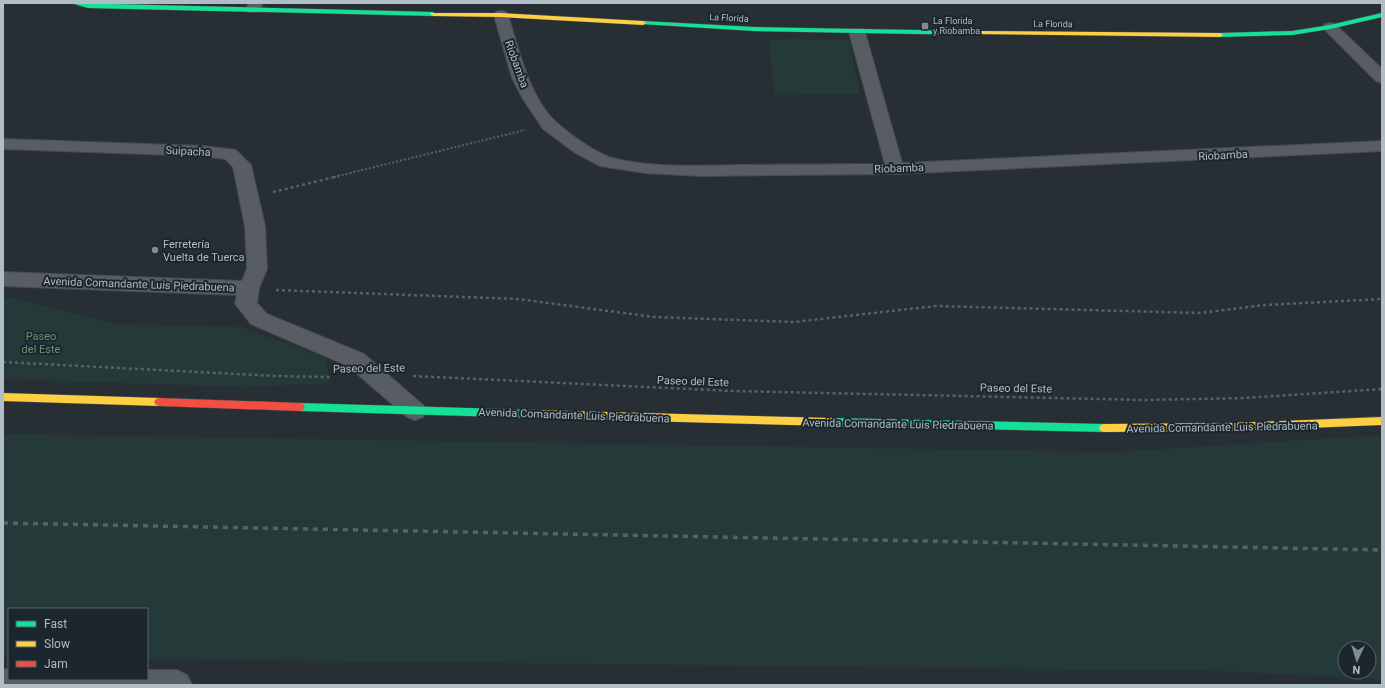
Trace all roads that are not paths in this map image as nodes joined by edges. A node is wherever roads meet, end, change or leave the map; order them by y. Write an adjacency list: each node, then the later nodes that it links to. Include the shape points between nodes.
1 (74, 3): 2 (street, La Florida, via 88,6)
2 (255, 6): 3 (street, La Florida)
3 (501, 15): 6 (street, La Florida); 10 (street, Riobamba, via 520,78 549,125 580,148 606,162 645,168 701,171)
4 (1382, 15): 5 (street, La Florida)
5 (1330, 27): 6 (street, La Florida, via 1292,33 1197,36); 7 (street)
6 (857, 32): 10 (street)
7 (1382, 78)
8 (3, 144): 12 (street, Suipacha, via 203,150 230,154 242,165 255,226 257,269)
9 (1382, 146): 10 (street, Riobamba)
10 (895, 169)
11 (3, 279): 12 (street, Avenida Comandante Luis Piedrabuena)
12 (249, 288): 14 (street, Avenida Comandante Luis Piedrabuena, via 246,304 259,319 356,360)
13 (3, 397): 14 (street, Avenida Comandante Luis Piedrabuena)
14 (415, 411): 15 (street, Avenida Comandante Luis Piedrabuena, via 1127,429 1304,426)
15 (1382, 421)
16 (3, 684): 17 (street)
17 (177, 685)

